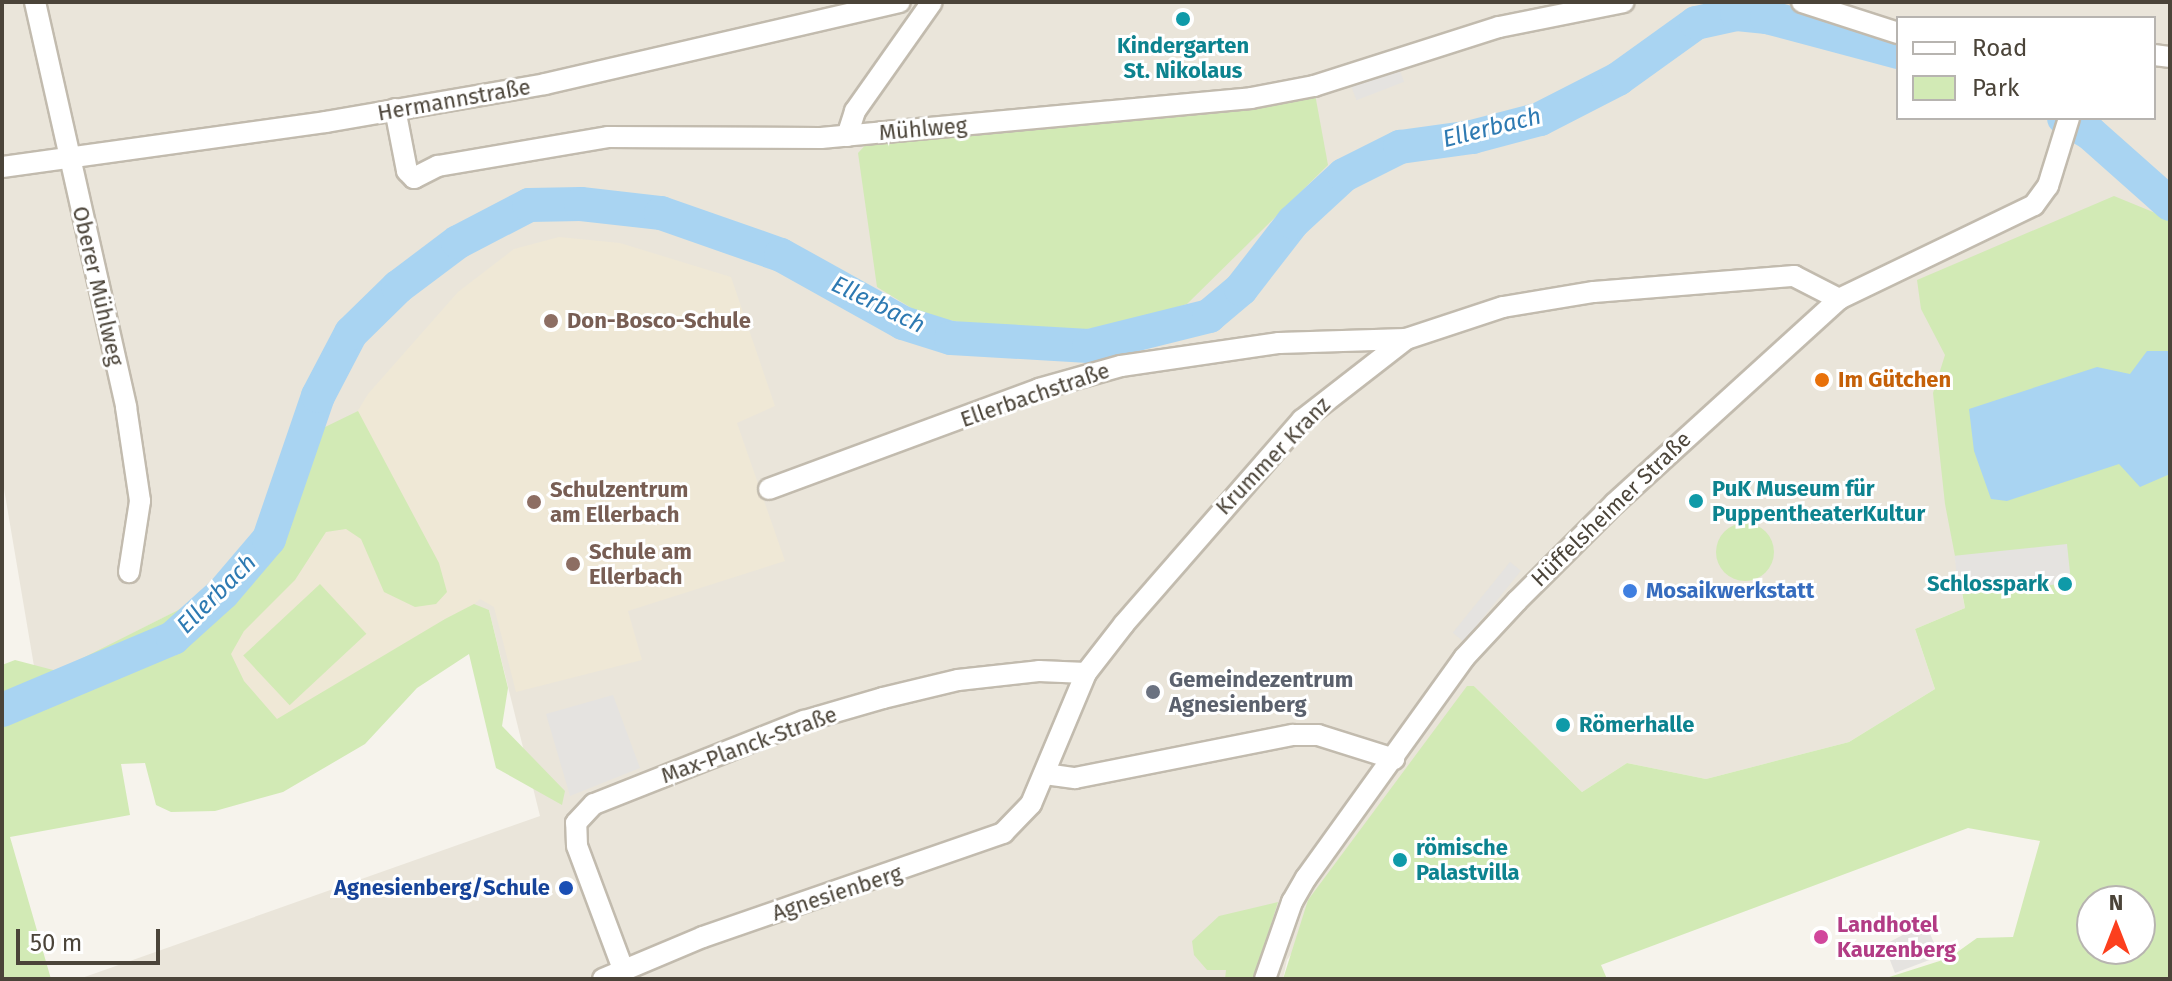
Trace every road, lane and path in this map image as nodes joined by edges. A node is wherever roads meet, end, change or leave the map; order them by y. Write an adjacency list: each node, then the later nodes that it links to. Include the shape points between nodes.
1 (35, 2): 12 (street, Oberer Mühlweg)
2 (900, 2): 9 (street, Hermannstraße, via 545,84)
3 (932, 2): 11 (street, via 855,111)
4 (1544, 2): 7 (street, Mühlweg)
5 (1624, 2): 7 (street, Mühlweg)
6 (1802, 2): 8 (street)
7 (1499, 27): 11 (street, Mühlweg, via 1314,86 1251,98)
8 (1896, 32)
9 (395, 109): 11 (street, Mühlweg, via 407,171 414,178 438,166 608,137); 12 (street, Hermannstraße)
10 (2069, 120): 14 (street, Hüffelsheimer Straße, via 2048,186 2034,205 2013,220 1928,253)
11 (847, 136)
12 (69, 159): 13 (street, Hermannstraße); 17 (street, Oberer Mühlweg, via 126,407 139,488)
13 (2, 167)
14 (1839, 299): 15 (street, Krummer Kranz, via 1794,276 1594,292 1503,307); 19 (street, Hüffelsheimer Straße, via 1615,503 1517,601 1464,658)
15 (1406, 339): 16 (street, Ellerbachstraße, via 1279,343 1107,369); 18 (street, Krummer Kranz, via 1335,392 1273,449)
16 (769, 489)
17 (129, 572)
18 (1086, 673): 20 (street, Agnesienberg); 21 (street, Max-Planck-Straße, via 1039,671 958,680 883,698 804,721 594,804 576,823 577,846)
19 (1394, 759): 20 (street, via 1330,738 1293,735 1075,778); 23 (street, Hüffelsheimer Straße, via 1292,902)
20 (1045, 774): 21 (street, Agnesienberg, via 1018,820 986,841)
21 (623, 969): 22 (street, Agnesienberg)
22 (603, 979)
23 (1265, 979)

